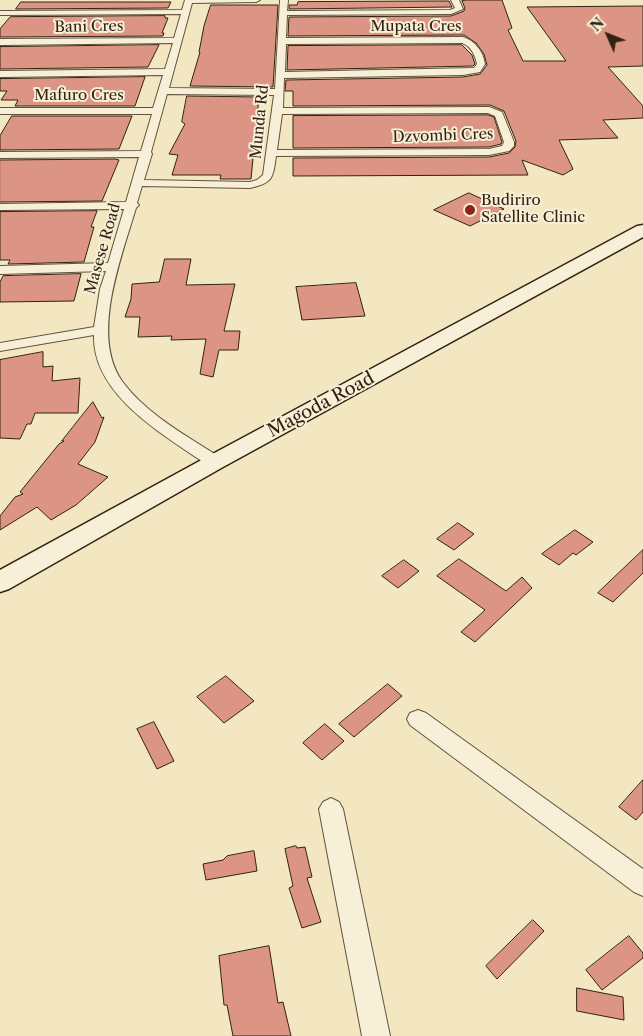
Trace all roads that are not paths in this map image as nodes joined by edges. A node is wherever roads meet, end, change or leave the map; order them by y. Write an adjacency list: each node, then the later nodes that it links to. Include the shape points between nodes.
1 (256, 0): 4 (street)
2 (284, 0): 5 (street, Munda Rd)
3 (454, 0): 5 (street, via 459,10 451,12)
4 (188, 4): 6 (street); 7 (street, Masese Road)
5 (283, 13): 8 (street, Munda Rd)
6 (0, 14)
7 (178, 40): 9 (street, Bani Cres); 10 (street, Masese Road)
8 (282, 41): 12 (street, Munda Rd); 12 (street, Mupata Cres, via 463,40 472,43 481,64 477,70 463,72)
9 (0, 42)
10 (170, 72): 11 (street); 13 (street, Masese Road)
11 (0, 74)
12 (280, 75): 14 (street, Munda Rd)
13 (164, 91): 14 (street); 15 (street, Masese Road)
14 (280, 92): 17 (street, Munda Rd)
15 (159, 110): 16 (street, Mafuro Cres); 19 (street, Masese Road)
16 (0, 111)
17 (278, 111): 18 (street, Munda Rd); 18 (street, Dzvombi Cres, via 489,110 499,114 510,142 505,149 489,152)
18 (272, 153): 21 (street, Munda Rd, via 268,176 256,184)
19 (147, 154): 20 (street); 21 (street, Masese Road)
20 (0, 155)
21 (139, 183): 22 (street, Masese Road)
22 (133, 204): 23 (street); 25 (street, Masese Road)
23 (0, 207)
24 (640, 235): 29 (street, Magoda Road)
25 (114, 267): 26 (street); 27 (street, Masese Road)
26 (0, 270)
27 (101, 330): 28 (street); 29 (street, Masese Road, via 106,366 116,383 151,417)
28 (0, 347)
29 (215, 462): 30 (street, Magoda Road)
30 (0, 582)
31 (418, 719): 33 (street)
32 (331, 809): 34 (street)
33 (643, 884)
34 (376, 1036)

